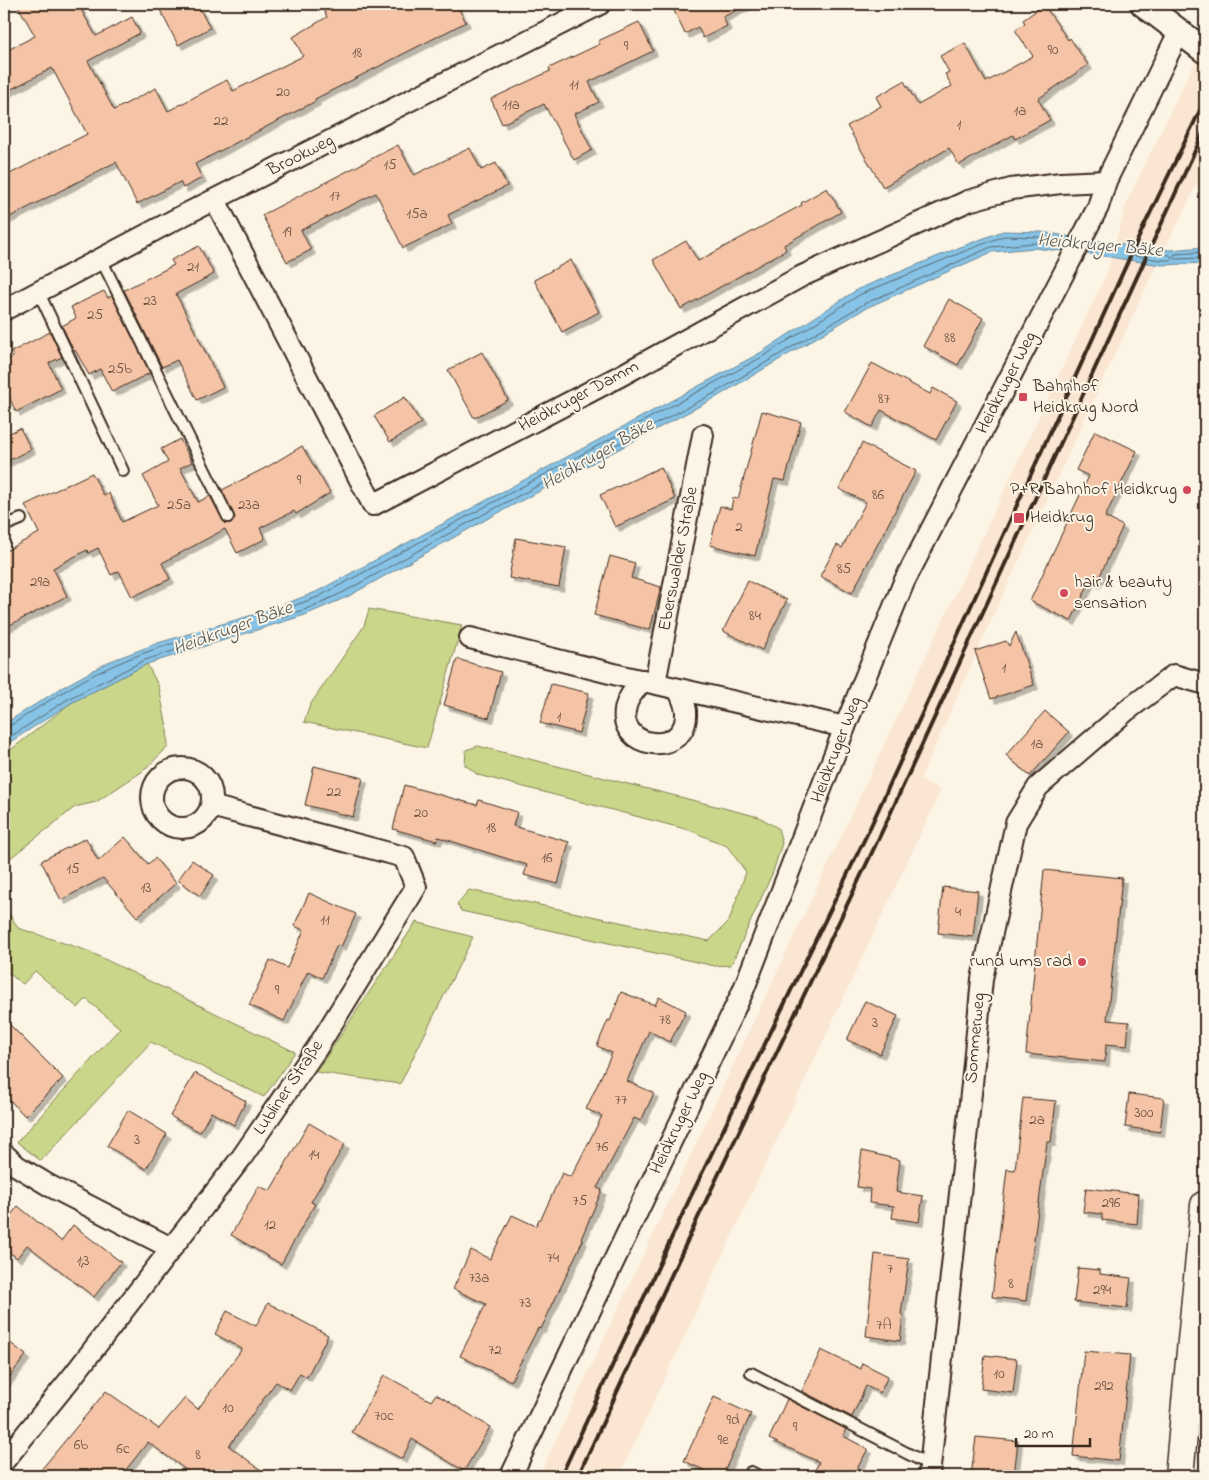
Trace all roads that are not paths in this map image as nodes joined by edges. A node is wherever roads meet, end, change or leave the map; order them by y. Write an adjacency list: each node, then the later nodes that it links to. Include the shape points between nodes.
1 (600, 4): 6 (street, Brookweg)
2 (1143, 4): 3 (street)
3 (1179, 32): 4 (street); 5 (street, Heidkruger Weg)
4 (1205, 51)
5 (1106, 181): 6 (street, Heidkruger Damm, via 1011,189 968,201 802,276 620,376 373,505); 19 (street, Heidkruger Weg, via 1098,207 904,582)
6 (215, 200): 7 (street, Brookweg)
7 (101, 260): 8 (street, Brookweg); 12 (lane)
8 (39, 293): 9 (street, Brookweg); 11 (lane)
9 (4, 310)
10 (702, 435): 16 (street, Eberswalder Straße)
11 (124, 471)
12 (228, 517)
13 (21, 519): 14 (lane)
14 (4, 526)
15 (470, 638): 16 (street)
16 (649, 681): 18 (street); 18 (street, via 629,698 625,717 634,736 651,744 672,739 683,726 686,709)
17 (1205, 684): 26 (street, Sommerweg, via 1174,675 1126,711 1038,787 1016,823 982,979)
18 (678, 689): 19 (street)
19 (845, 727): 27 (street, Heidkruger Weg, via 743,991)
20 (211, 806): 23 (street, Lubliner Straße, via 404,857 416,887 317,1048 242,1157)
21 (4, 1154): 23 (street, via 50,1186)
22 (1205, 1205): 28 (main road)
23 (171, 1248): 25 (street, Lubliner Straße)
24 (752, 1373): 26 (lane)
25 (4, 1461)
26 (929, 1471)
27 (511, 1476)
28 (1179, 1476)

